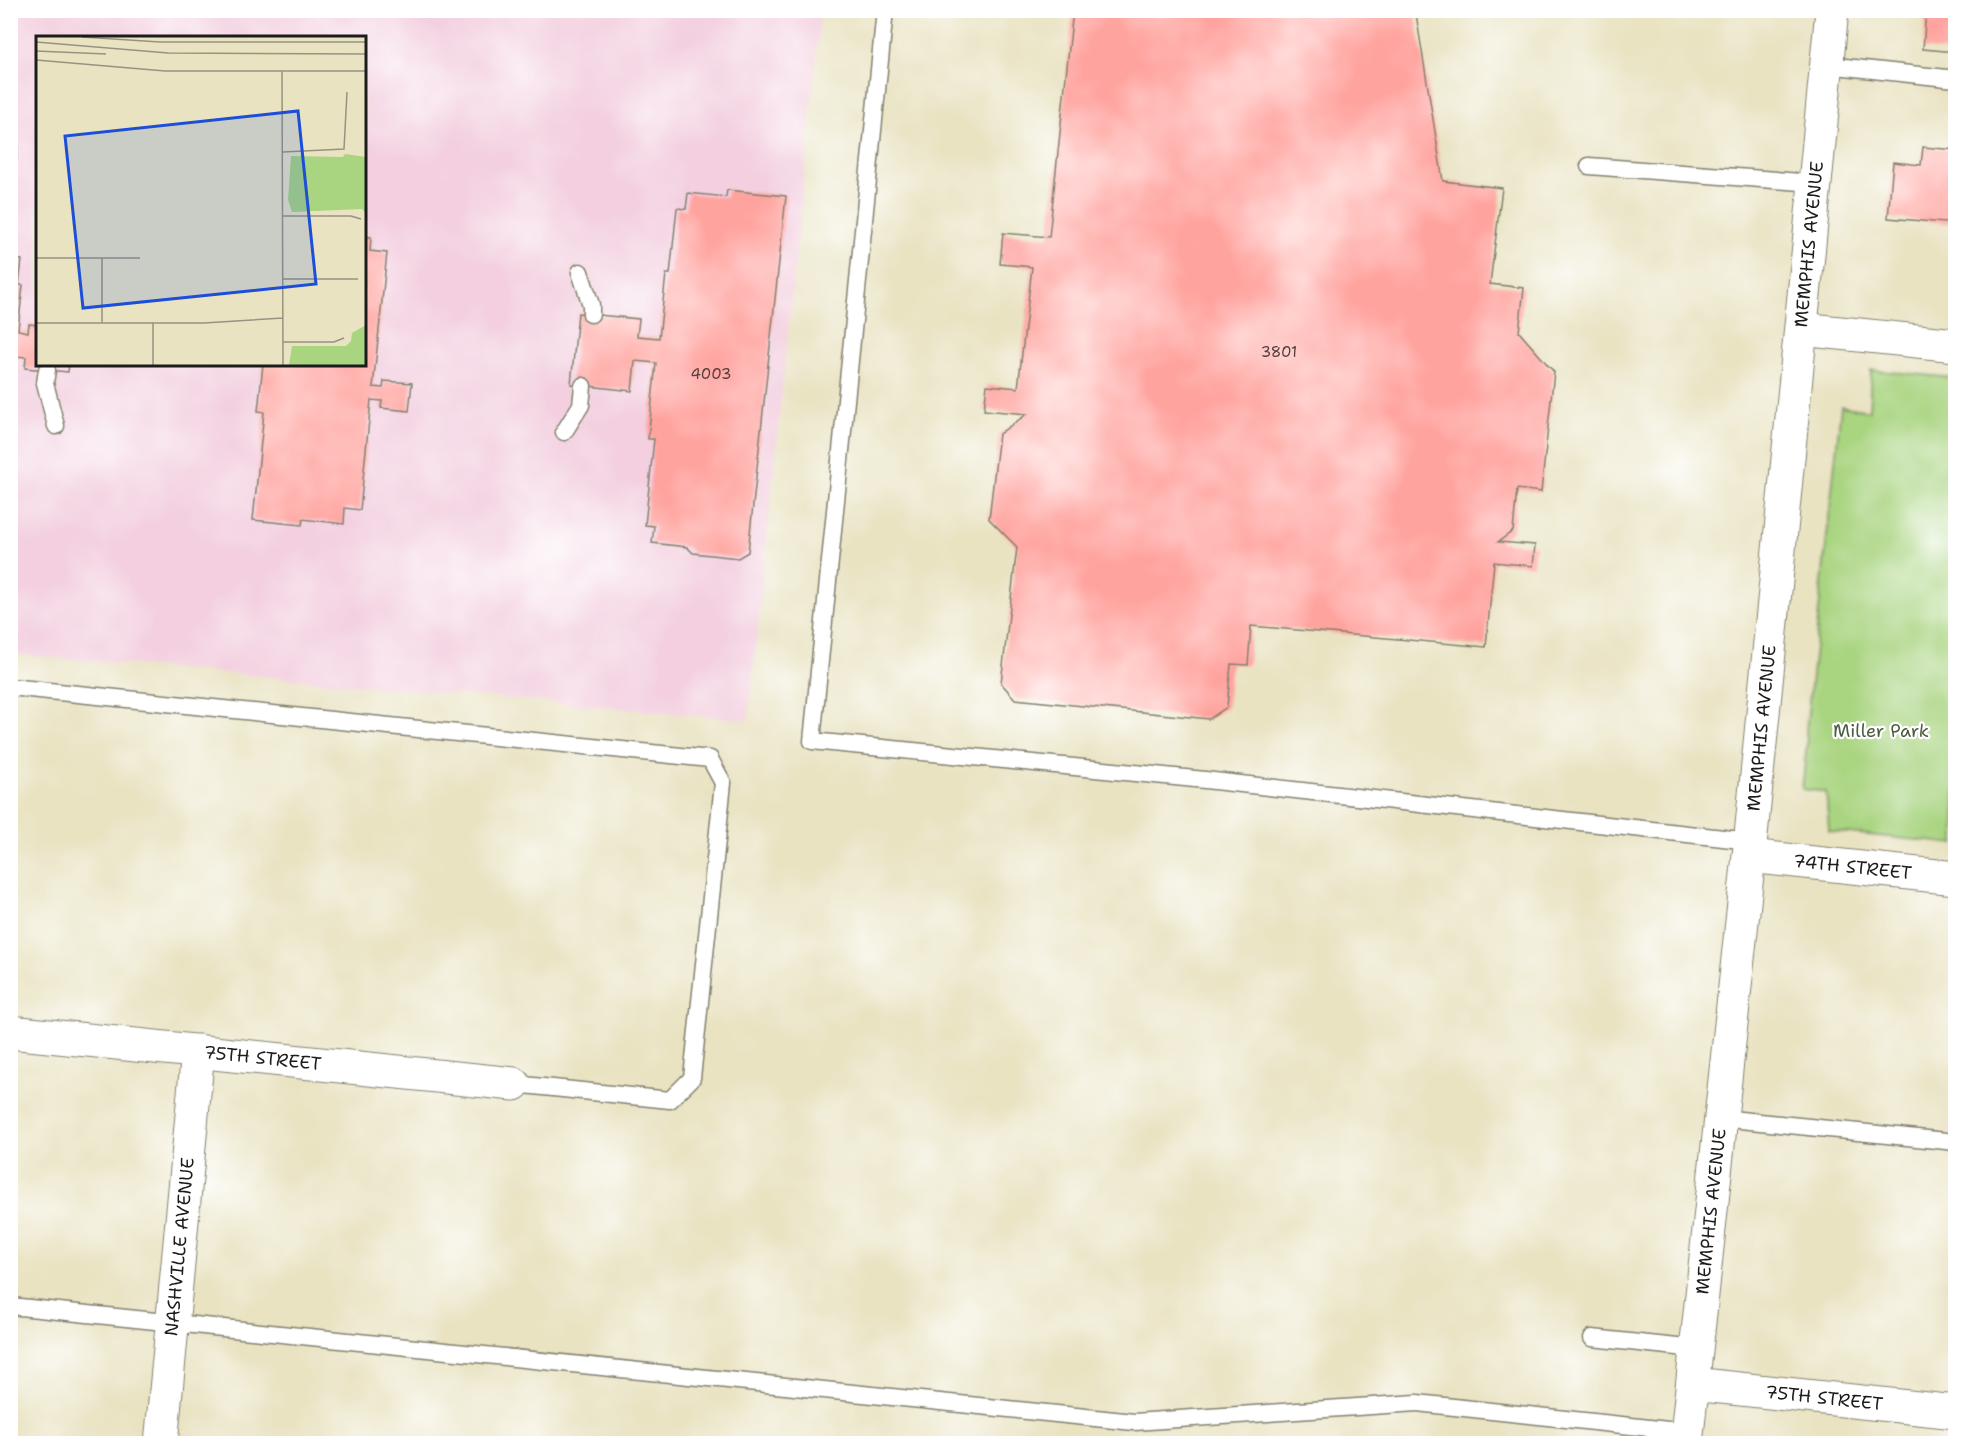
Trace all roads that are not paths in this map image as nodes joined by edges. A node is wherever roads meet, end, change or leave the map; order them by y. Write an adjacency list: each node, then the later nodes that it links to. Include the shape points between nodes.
1 (885, 10): 16 (lane, via 812,741 1205,780)
2 (1832, 10): 3 (street, MEMPHIS AVENUE)
3 (1827, 65): 4 (lane); 6 (street, MEMPHIS AVENUE)
4 (1956, 79)
5 (1589, 166): 6 (lane)
6 (1815, 183): 9 (street, MEMPHIS AVENUE)
7 (580, 272): 8 (lane)
8 (591, 314)
9 (1801, 329): 10 (street); 16 (street, MEMPHIS AVENUE)
10 (1956, 345)
11 (47, 370): 13 (lane, via 45,383)
12 (583, 386): 14 (lane, via 581,405)
13 (56, 426)
14 (564, 432)
15 (10, 687): 20 (lane, via 710,759 723,783 692,1078 670,1100)
16 (1749, 848): 17 (street, 74TH STREET); 21 (street, MEMPHIS AVENUE)
17 (1956, 878)
18 (10, 1032): 19 (street, 75TH STREET)
19 (198, 1051): 20 (street, 75TH STREET); 24 (street, NASHVILLE AVENUE)
20 (514, 1084)
21 (1721, 1118): 22 (lane); 26 (street, MEMPHIS AVENUE)
22 (1956, 1142)
23 (10, 1306): 24 (lane)
24 (172, 1323): 29 (lane, via 1134,1422 1417,1403); 30 (street, NASHVILLE AVENUE)
25 (1592, 1338): 26 (lane)
26 (1696, 1349): 27 (street, MEMPHIS AVENUE)
27 (1693, 1384): 28 (street, 75TH STREET); 29 (street, MEMPHIS AVENUE)
28 (1956, 1412)
29 (1687, 1438)
30 (161, 1443)

